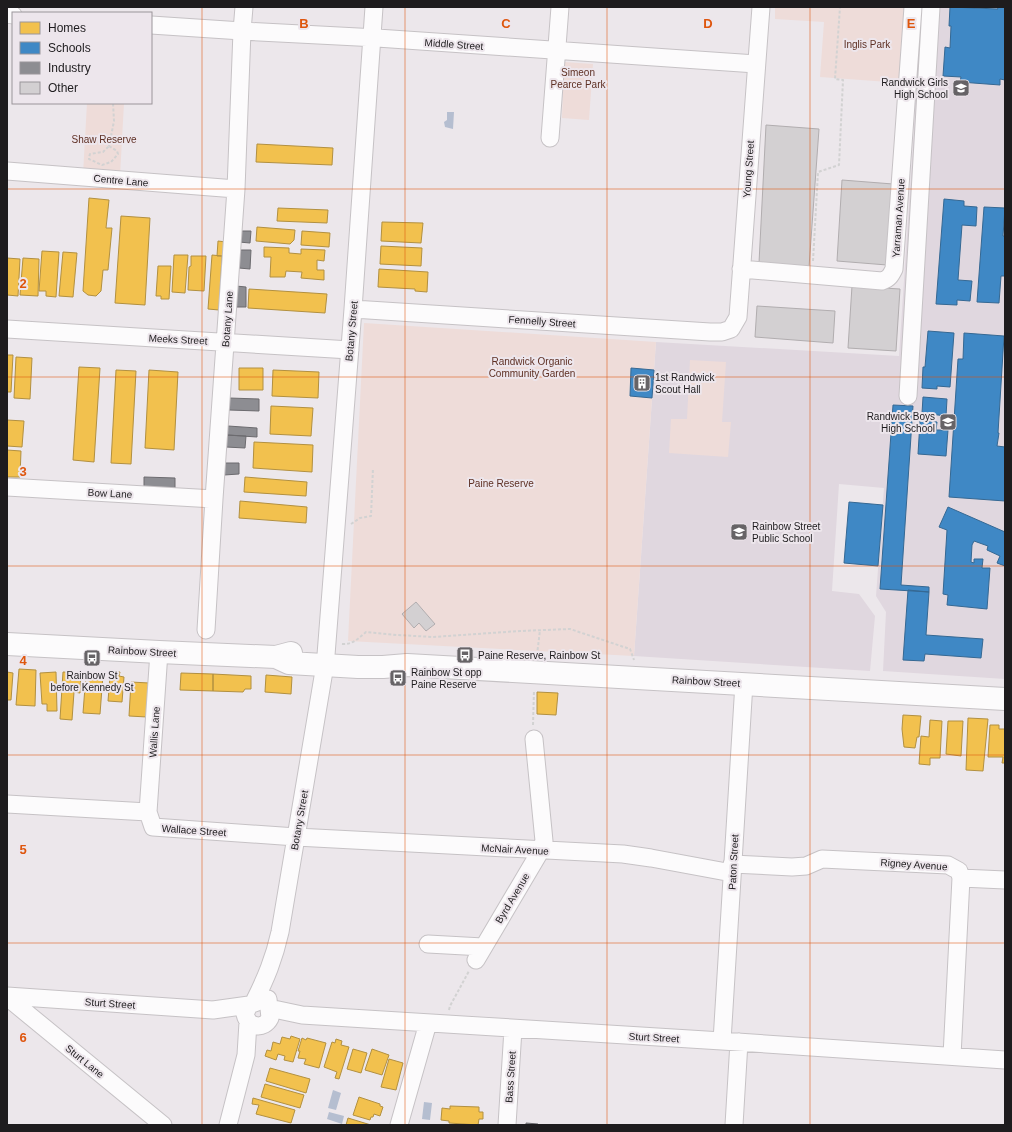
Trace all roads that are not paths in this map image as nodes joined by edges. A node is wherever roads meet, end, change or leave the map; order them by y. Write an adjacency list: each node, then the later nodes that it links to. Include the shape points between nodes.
1 (244, 7): 8 (street, Botany Lane)
2 (374, 7): 9 (street, Botany Street)
3 (560, 7): 10 (street)
4 (761, 7): 11 (street, Young Street)
5 (913, 7): 15 (street, Yarraman Avenue, via 894,269 891,276 882,281)
6 (931, 7): 21 (street)
7 (152, 25): 8 (street, Middle Street)
8 (242, 31): 9 (street, Middle Street); 14 (street, Botany Lane)
9 (371, 38): 10 (street, Middle Street); 16 (street, Botany Street)
10 (557, 52): 11 (street, Middle Street); 12 (street)
11 (756, 64): 15 (street, Young Street)
12 (550, 138)
13 (7, 171): 14 (street, Centre Lane)
14 (236, 189): 19 (street, Botany Lane)
15 (741, 269): 18 (street, Young Street, via 738,317)
16 (353, 309): 18 (street, Fennelly Street, via 710,332); 20 (street, Botany Street)
17 (7, 329): 19 (street, Meeks Street)
18 (731, 329)
19 (226, 342): 20 (street, Meeks Street); 23 (street, Botany Lane)
20 (350, 350): 27 (street, Botany Street)
21 (908, 396)
22 (7, 488): 23 (street, Bow Lane)
23 (214, 499): 24 (street, Botany Lane)
24 (206, 630)
25 (7, 644): 26 (main road, Rainbow Street)
26 (159, 652): 27 (main road, Rainbow Street, via 276,657 291,653); 32 (street, Wallis Lane)
27 (331, 655): 28 (main road, Rainbow Street, via 383,667 407,664); 33 (street, Botany Street)
28 (744, 684): 29 (main road, Rainbow Street); 35 (street, Paton Street)
29 (1005, 699)
30 (534, 738): 34 (street, Byrd Avenue, via 544,841)
31 (7, 804): 32 (street)
32 (148, 812): 33 (street, Wallace Street, via 153,827)
33 (296, 837): 34 (street, McNair Avenue); 40 (street, Botany Street, via 280,932)
34 (541, 850): 35 (street, McNair Avenue, via 622,854); 38 (street, Byrd Avenue, via 479,953)
35 (732, 868): 36 (street, Rigney Avenue, via 806,866 822,859 948,865 958,871); 43 (street, Paton Street)
36 (961, 878): 37 (street); 45 (street)
37 (1005, 880)
38 (428, 944)
39 (7, 996): 40 (street, Sturt Street); 47 (street, Sturt Lane)
40 (259, 1014): 41 (street, Sturt Street); 48 (street, Botany Street)
41 (428, 1023): 42 (street, Sturt Street); 49 (street)
42 (513, 1028): 43 (street, Sturt Street); 50 (street, Bass Street)
43 (722, 1041): 44 (street, Sturt Street)
44 (739, 1042): 45 (street, Sturt Street); 51 (street)
45 (952, 1056): 46 (street, Sturt Street)
46 (1005, 1060)
47 (163, 1125)
48 (228, 1125)
49 (399, 1125)
50 (507, 1125)
51 (734, 1125)

